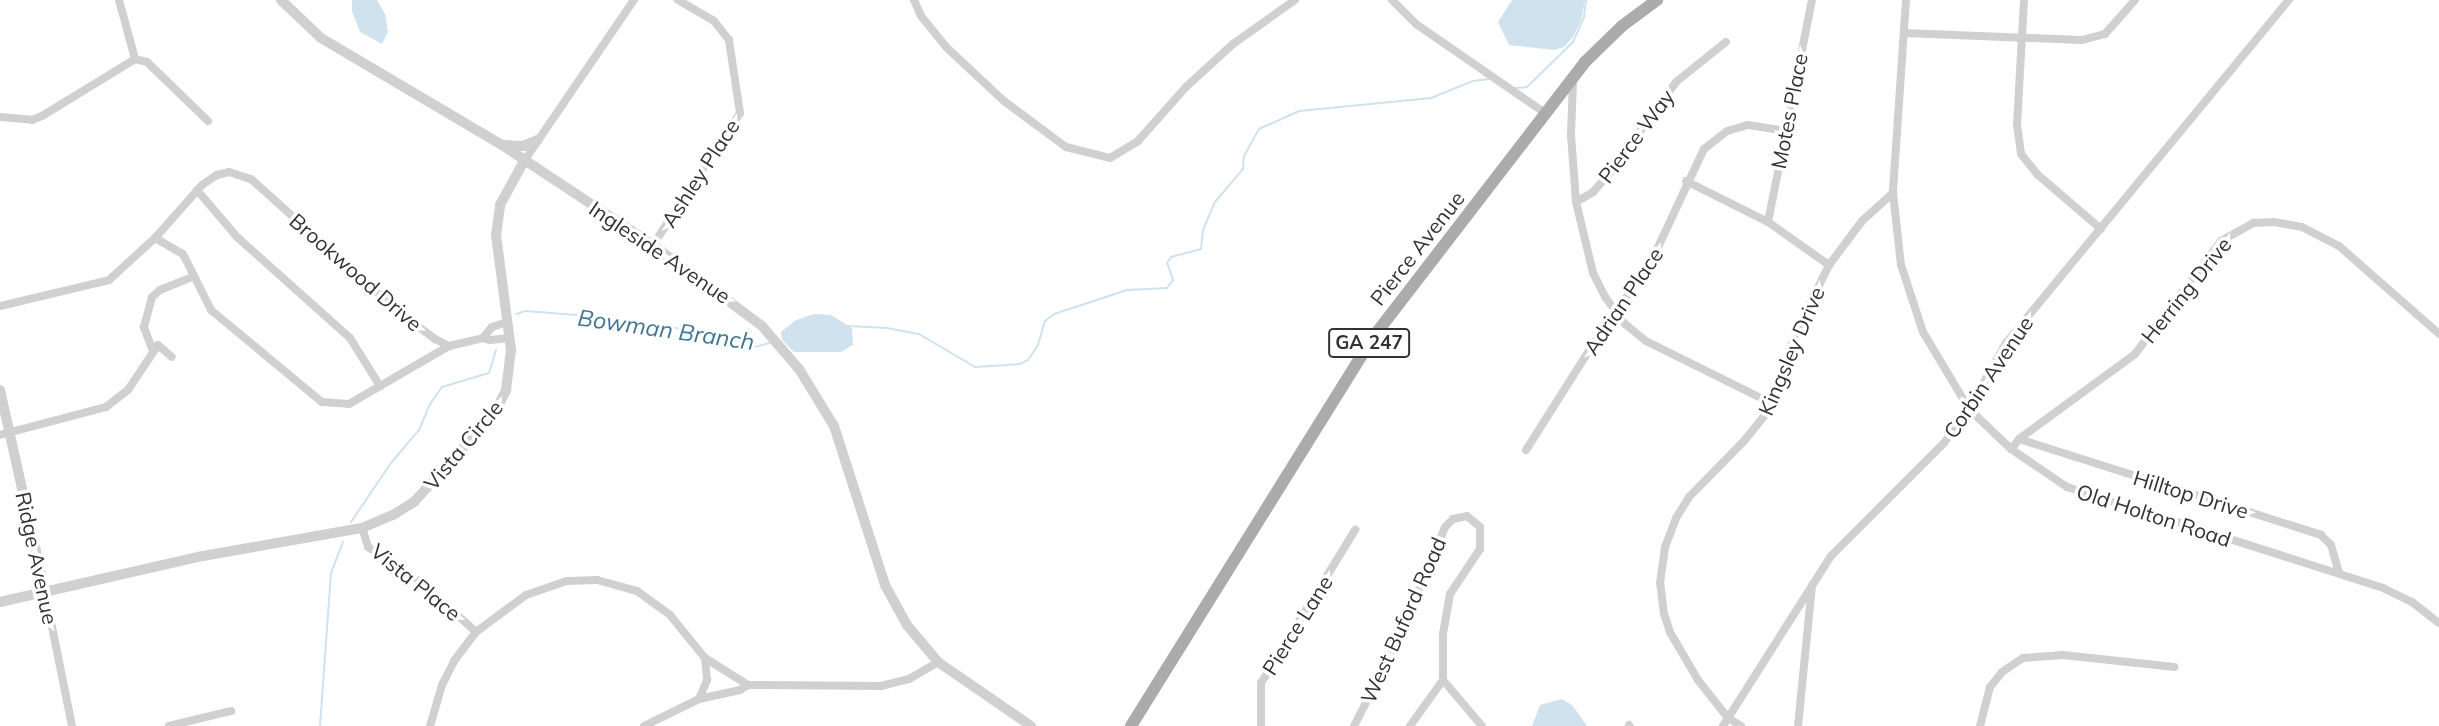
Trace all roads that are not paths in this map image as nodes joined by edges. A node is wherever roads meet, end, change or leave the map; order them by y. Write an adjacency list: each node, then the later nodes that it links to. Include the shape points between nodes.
1 (119, 0): 17 (street)
2 (281, 0): 24 (street, Ingleside Avenue, via 321,38)
3 (634, 0): 23 (street, Vista Circle)
4 (678, 0): 33 (street, Ashley Place, via 714,21 729,40 740,113)
5 (914, 0): 6 (street, via 946,47 1004,101 1066,147 1110,158 1138,141 1233,44)
6 (1295, 0)
7 (1392, 0): 19 (street, via 1416,24)
8 (1657, 0): 18 (main road, Pierce Avenue / GA 247, via 1612,35)
9 (1812, 0): 22 (street, Motes Place)
10 (1906, 0): 14 (street, Old Holton Road)
11 (2024, 0): 15 (street)
12 (2135, 0): 15 (street, via 2113,27 2093,38 2067,42)
13 (2289, 0): 31 (street, Corbin Avenue)
14 (1905, 33): 15 (street); 28 (street, Old Holton Road)
15 (2021, 39): 31 (street, via 2017,125 2021,154)
16 (1727, 42): 29 (street, Pierce Way, via 1676,82 1610,173)
17 (135, 59): 20 (street, via 42,116 32,120); 21 (street, via 147,62)
18 (1577, 73): 19 (main road, Pierce Avenue / GA 247); 29 (street, via 1571,90)
19 (1545, 113): 74 (main road, Pierce Avenue / GA 247, via 1350,370)
20 (0, 117)
21 (208, 121)
22 (1784, 131): 26 (street, Adrian Place, via 1748,125 1727,131 1704,149); 30 (street, Motes Place)
23 (538, 140): 24 (street, via 514,148); 25 (street, Vista Circle)
24 (502, 145): 25 (street, Ingleside Avenue)
25 (524, 161): 33 (street, Ingleside Avenue); 38 (street, Vista Circle, via 497,219)
26 (1686, 181): 30 (street); 37 (street, Adrian Place, via 1651,262)
27 (197, 190): 32 (street); 42 (street, Brookwood Drive, via 217,174 239,173 419,330); 45 (street, via 237,237 350,338)
28 (1893, 193): 34 (street, Kingsley Drive, via 1862,221); 48 (street, Old Holton Road, via 1901,265 1914,308 1929,345)
29 (1576, 202): 37 (street, via 1593,273)
30 (1768, 222): 34 (street)
31 (2101, 229): 48 (street, Corbin Avenue, via 2006,343)
32 (155, 238): 35 (street, via 183,254); 36 (street, via 109,280)
33 (653, 245): 62 (street, Ingleside Avenue, via 754,319 799,369 837,434 885,585 907,625)
34 (1829, 265): 47 (street, Kingsley Drive, via 1797,330)
35 (194, 276): 43 (street, via 152,298 144,327); 45 (street, via 211,310 322,402 349,404)
36 (0, 306)
37 (1617, 314): 47 (street, via 1665,352); 52 (street, Adrian Place)
38 (507, 322): 40 (street, via 492,327); 41 (street, Vista Circle)
39 (2439, 334): 50 (street, Herring Drive, via 2339,246 2302,227 2254,223 2221,241 2135,354)
40 (483, 338): 41 (street); 42 (street)
41 (509, 338): 53 (street, Vista Circle, via 510,376 495,412 414,502)
42 (449, 346): 45 (street)
43 (153, 351): 44 (street, via 159,345); 49 (street, via 128,390 106,408)
44 (172, 357)
45 (380, 386)
46 (0, 390): 49 (street, Ridge Avenue)
47 (1770, 403): 68 (street, Kingsley Drive, via 1758,426 1689,497 1676,518 1663,557 1661,598 1670,632)
48 (1969, 409): 51 (street, Old Holton Road); 56 (street, Corbin Avenue, via 1944,443 1831,556)
49 (4, 434): 57 (street, Ridge Avenue)
50 (2019, 439): 51 (street, Herring Drive); 55 (street, Hilltop Drive, via 2321,535 2331,545)
51 (2011, 449): 55 (street, Old Holton Road, via 2049,476 2089,496)
52 (1526, 450)
53 (362, 528): 57 (street, Vista Circle, via 203,556); 60 (street, Vista Place, via 368,547 421,582)
54 (1355, 530): 75 (street, Pierce Lane, via 1261,683)
55 (2339, 573): 59 (street, Old Holton Road, via 2412,602)
56 (1812, 586): 68 (street, Corbin Avenue); 80 (street)
57 (44, 592): 58 (street, Vista Circle); 69 (street, Ridge Avenue)
58 (0, 602)
59 (2439, 623)
60 (476, 632): 61 (street, via 503,610 548,586 597,580 653,600); 71 (street, via 442,685)
61 (705, 658): 65 (street); 66 (street, via 707,680)
62 (937, 663): 65 (street, via 909,679 881,686); 73 (street, Ingleside Avenue)
63 (2174, 667): 81 (street, via 2063,655 2023,659 1990,687)
64 (1443, 680): 76 (street, West Buford Road, via 1443,634 1450,594 1482,541 1480,527 1467,516 1445,527 1394,648); 77 (street); 78 (street)
65 (748, 685): 66 (street)
66 (699, 699): 72 (street)
67 (231, 711): 70 (street)
68 (1726, 722): 79 (street, Kingsley Drive)
69 (72, 726)
70 (169, 726)
71 (430, 726)
72 (644, 726)
73 (1031, 726)
74 (1131, 726)
75 (1261, 726)
76 (1354, 726)
77 (1410, 726)
78 (1482, 726)
79 (1741, 726)
80 (1798, 726)
81 (1980, 726)

